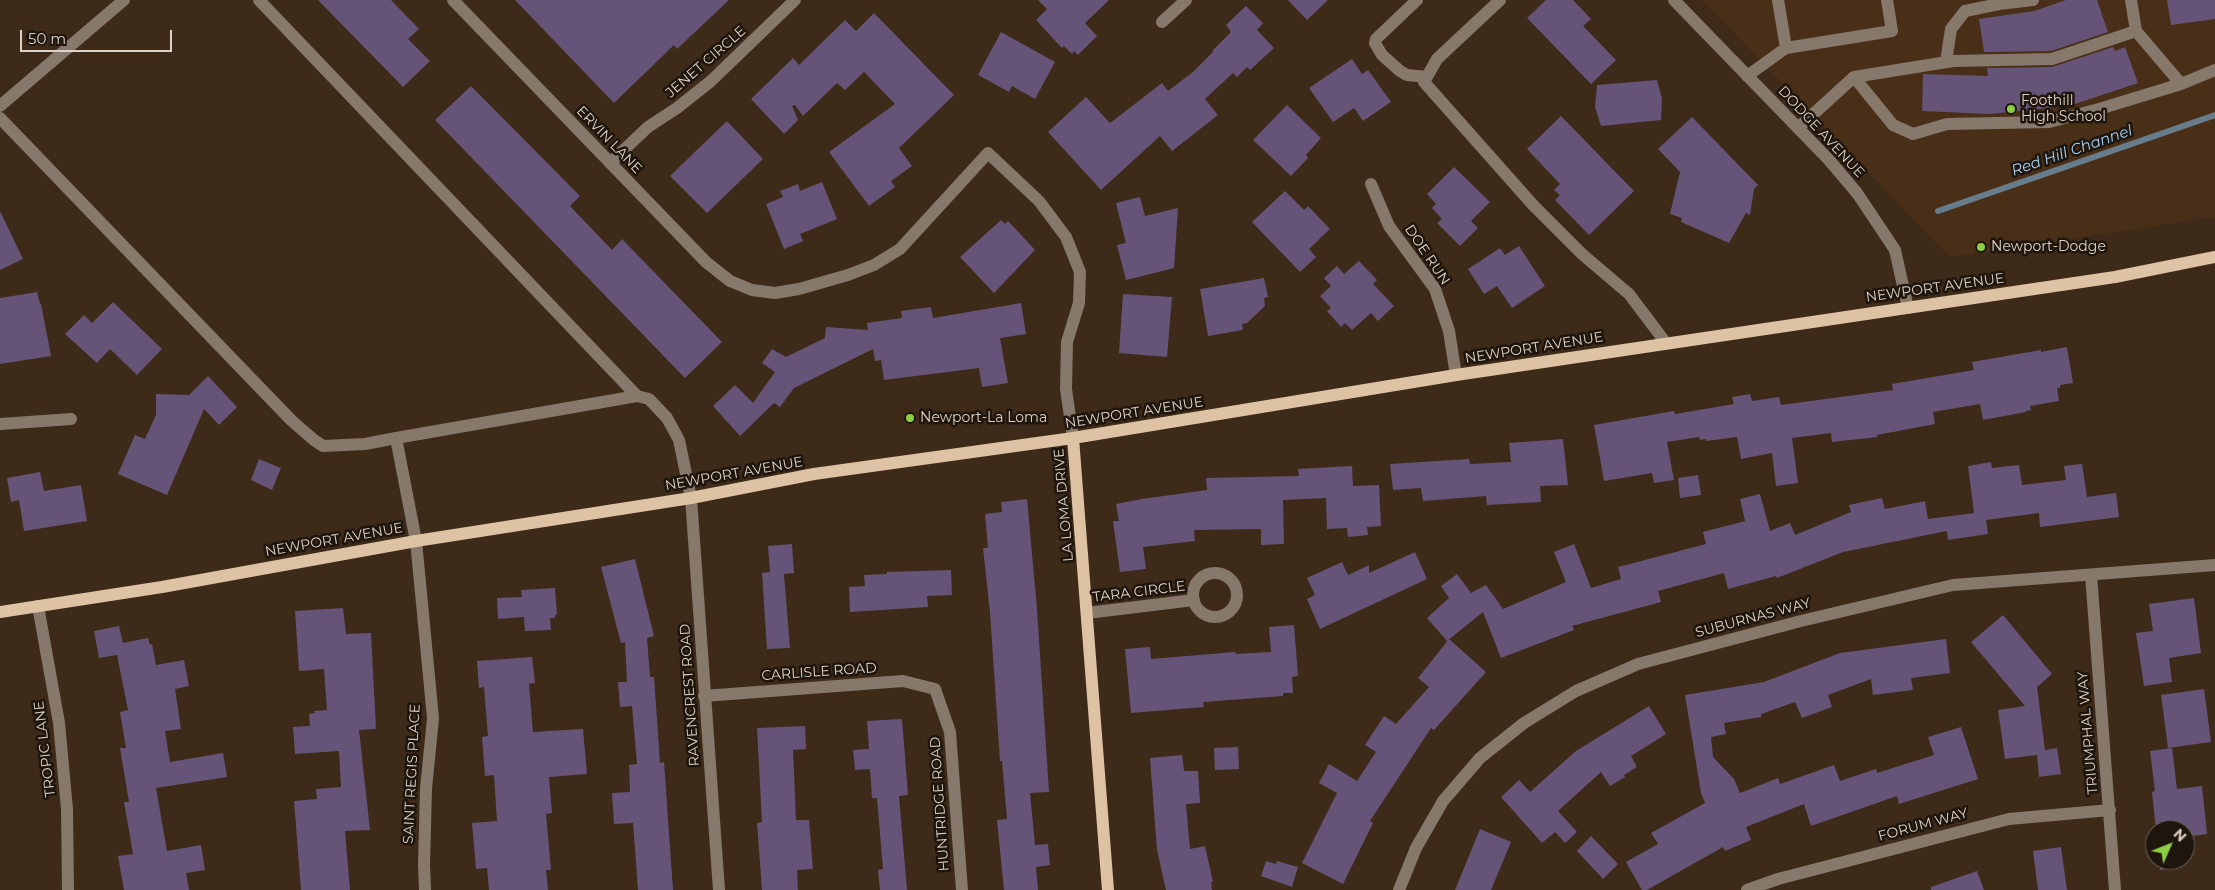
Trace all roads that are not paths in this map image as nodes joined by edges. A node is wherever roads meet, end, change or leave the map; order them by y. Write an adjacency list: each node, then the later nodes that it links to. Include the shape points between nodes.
1 (124, 0): 22 (street)
2 (259, 0): 32 (street, RAVENCREST ROAD)
3 (453, 0): 26 (street, ERVIN LANE)
4 (796, 0): 26 (street, JENET CIRCLE, via 711,81 648,127)
5 (1186, 0): 13 (street)
6 (1416, 0): 19 (street, via 1375,43 1382,55 1400,72)
7 (1500, 0): 19 (street, via 1437,59)
8 (1674, 0): 18 (street, DODGE AVENUE)
9 (1778, 0): 15 (street)
10 (1886, 0): 15 (street, via 1892,31)
11 (2033, 0): 16 (street, via 1965,11 1951,29)
12 (2131, 0): 14 (street)
13 (1162, 22)
14 (2136, 31): 16 (street, via 2052,59); 21 (street)
15 (1786, 48): 18 (street)
16 (1946, 62): 20 (street)
17 (2215, 70): 21 (street)
18 (1747, 76): 24 (street, DODGE AVENUE)
19 (1427, 77): 30 (street, via 1424,82 1533,206 1628,294)
20 (1854, 77): 21 (street, via 1893,125 1913,134 1947,124 2049,122); 24 (street)
21 (2181, 84)
22 (0, 106)
23 (0, 118): 35 (street, via 285,414 314,440 323,446 365,444)
24 (1798, 128): 29 (street, DODGE AVENUE, via 1848,181 1889,238 1898,260)
25 (988, 153): 26 (street, ERVIN LANE, via 900,249 874,265 848,275 775,293 752,290 730,281 706,262); 36 (street, LA LOMA DRIVE, via 1039,201 1066,237 1080,272 1079,303 1067,342 1066,389)
26 (610, 162)
27 (1371, 184): 31 (street, DOE RUN, via 1389,226 1434,289 1448,331)
28 (2215, 257): 29 (main road, NEWPORT AVENUE, via 2116,277)
29 (1908, 308): 30 (main road, NEWPORT AVENUE)
30 (1666, 343): 31 (main road, NEWPORT AVENUE)
31 (1456, 375): 36 (main road, NEWPORT AVENUE)
32 (637, 396): 35 (street); 37 (street, RAVENCREST ROAD, via 649,399 667,418 679,440)
33 (71, 419): 34 (street)
34 (0, 424)
35 (396, 438): 38 (street, SAINT REGIS PLACE)
36 (1073, 438): 37 (main road, NEWPORT AVENUE, via 814,474); 44 (main road, LA LOMA DRIVE)
37 (691, 498): 38 (main road, NEWPORT AVENUE); 46 (street, RAVENCREST ROAD)
38 (416, 540): 42 (main road, NEWPORT AVENUE, via 162,587); 49 (street, SAINT REGIS PLACE, via 432,718 426,789)
39 (2215, 565): 40 (street, SUBURNAS WAY)
40 (2091, 574): 47 (street, TRIUMPHAL WAY); 53 (street, SUBURNAS WAY, via 1953,585 1638,664 1576,691 1524,723 1480,758 1443,801 1416,848)
41 (1194, 600): 44 (street, TARA CIRCLE)
42 (38, 606): 43 (main road, NEWPORT AVENUE); 48 (street, TROPIC LANE, via 59,723 67,809)
43 (0, 612)
44 (1087, 613): 52 (main road, LA LOMA DRIVE)
45 (935, 689): 46 (street, CARLISLE ROAD, via 903,681); 51 (street, HUNTRIDGE ROAD, via 950,732)
46 (704, 696): 50 (street, RAVENCREST ROAD)
47 (2110, 810): 54 (street, FORUM WAY, via 2009,818); 55 (street, TRIUMPHAL WAY)
48 (68, 890)
49 (425, 890)
50 (719, 890)
51 (962, 890)
52 (1108, 890)
53 (1399, 890)
54 (1747, 890)
55 (2115, 890)

